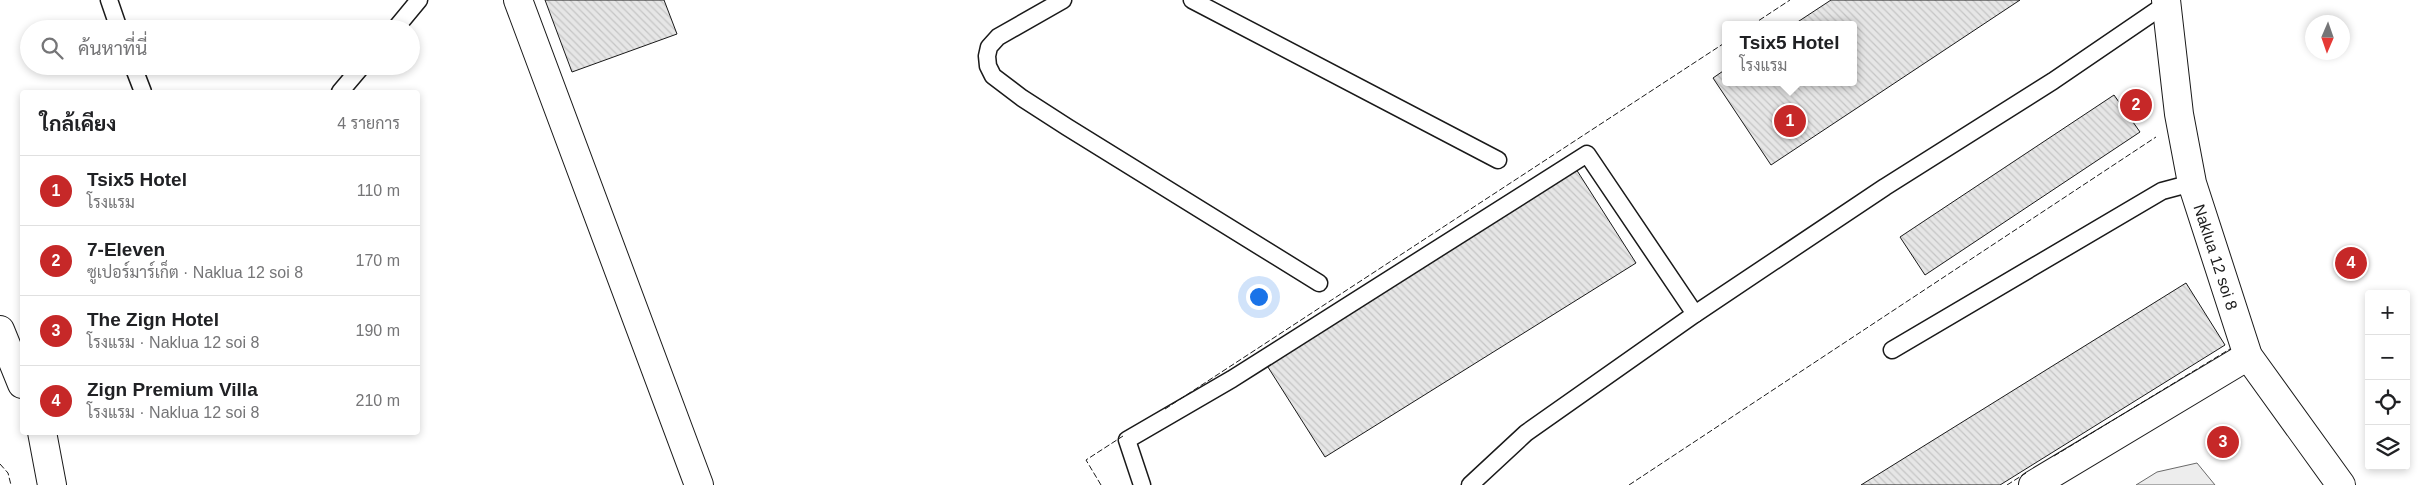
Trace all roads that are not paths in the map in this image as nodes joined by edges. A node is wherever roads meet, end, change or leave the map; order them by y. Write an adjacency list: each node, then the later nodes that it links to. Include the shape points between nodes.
1 (109, 0): 7 (lane)
2 (419, 0): 8 (lane)
3 (518, 0): 23 (street)
4 (1064, 0): 15 (lane, via 998,36 989,47 987,56 993,76 1052,117)
5 (1192, 0): 13 (lane)
6 (2166, 2): 14 (street, Naklua 12 soi 8, via 2179,114); 16 (lane, via 2053,82 1885,187)
7 (116, 20)
8 (402, 20)
9 (136, 75): 11 (lane)
10 (354, 75): 12 (lane)
11 (142, 90)
12 (342, 90)
13 (1498, 160)
14 (2192, 183): 18 (lane, via 2162,191); 19 (street, Naklua 12 soi 8)
15 (1319, 283)
16 (1696, 314): 24 (lane, via 1587,154 1240,374 1127,440); 25 (lane, via 1526,433)
17 (0, 330): 20 (street)
18 (1892, 350)
19 (2248, 356): 26 (street); 27 (street, Naklua 12 soi 8)
20 (20, 379)
21 (43, 435): 22 (street)
22 (52, 485)
23 (699, 485)
24 (1142, 485)
25 (1470, 485)
26 (2033, 485)
27 (2341, 485)

